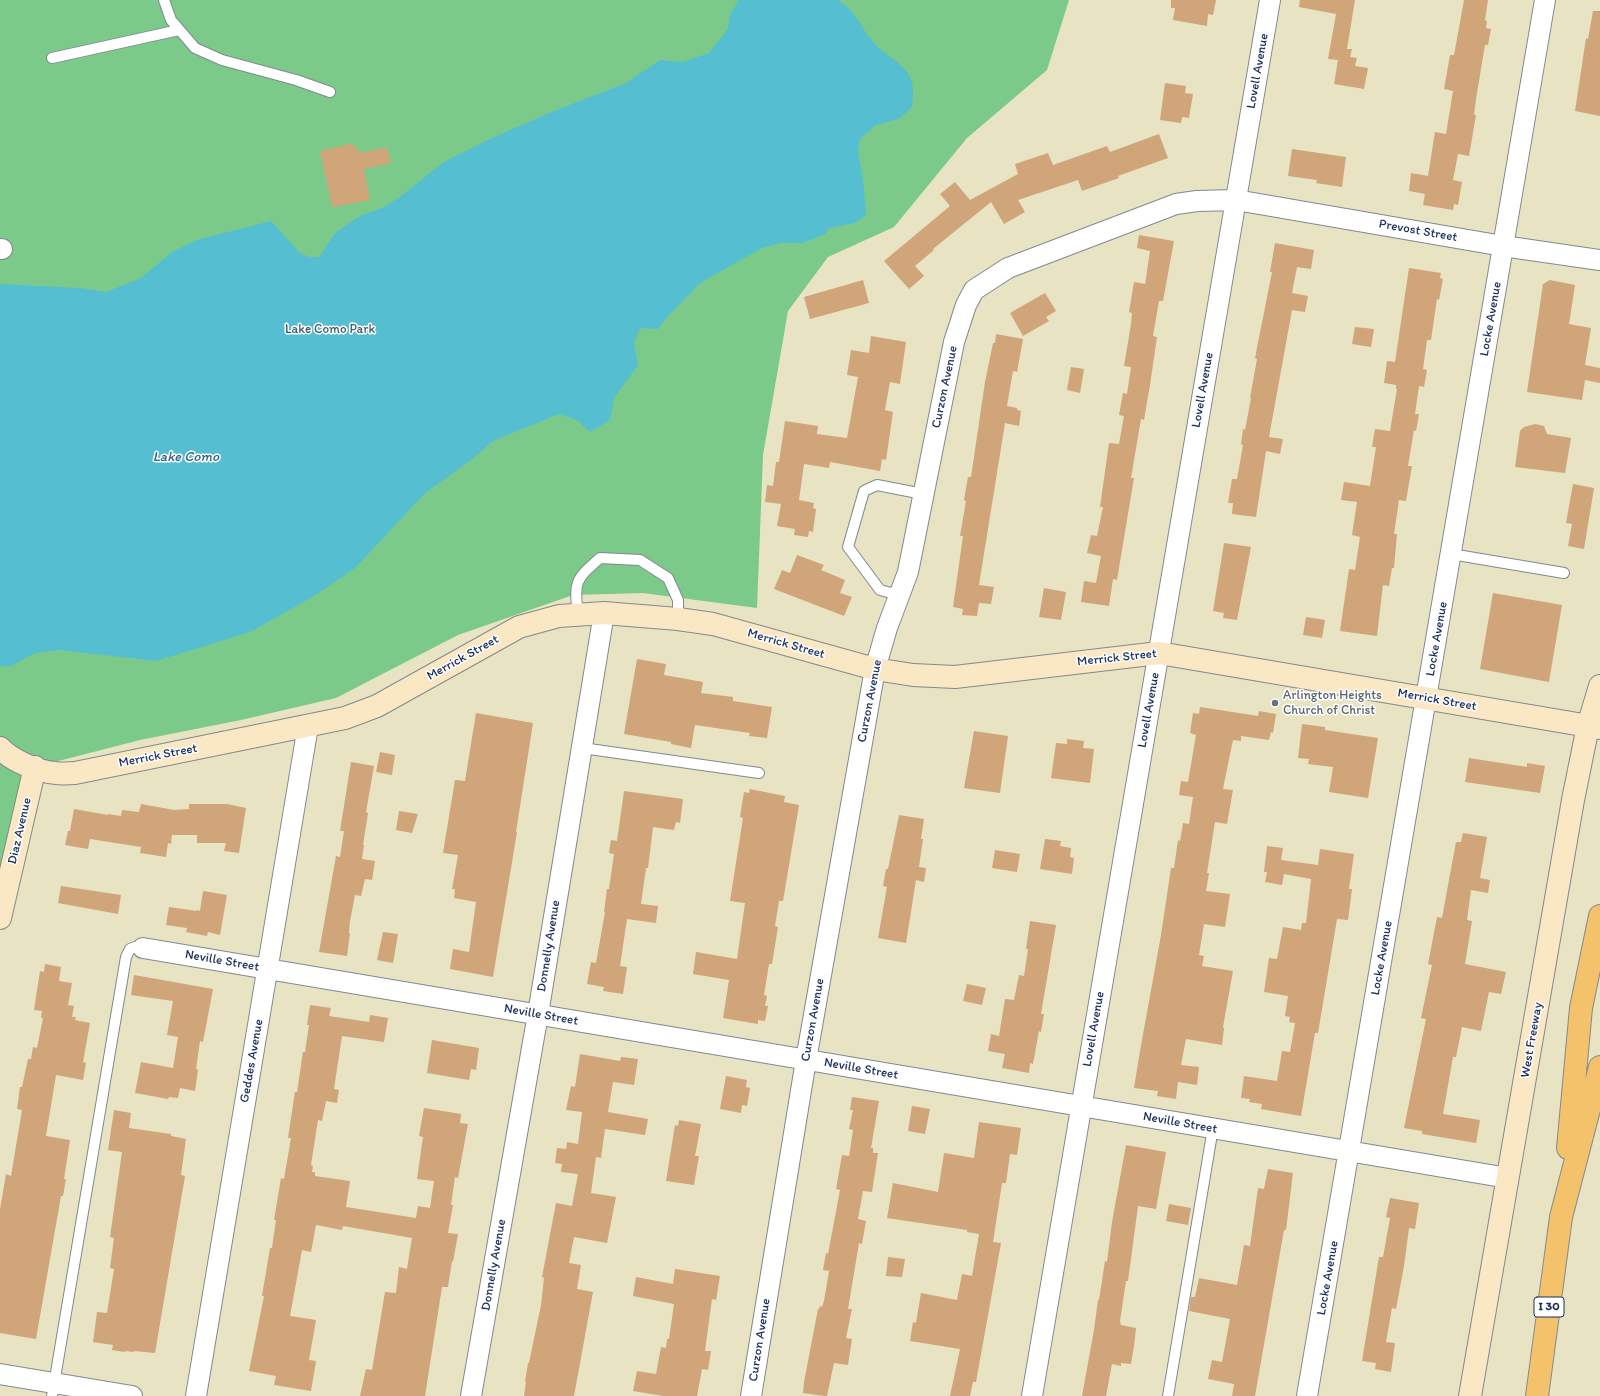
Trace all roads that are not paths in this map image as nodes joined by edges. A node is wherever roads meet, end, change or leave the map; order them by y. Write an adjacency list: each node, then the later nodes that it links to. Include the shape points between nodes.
1 (164, 0): 4 (lane, via 171,20)
2 (1270, 0): 7 (street, Lovell Avenue)
3 (1545, 0): 8 (street, Locke Avenue)
4 (179, 30): 5 (lane); 6 (lane, via 195,48 222,60)
5 (52, 58)
6 (330, 92)
7 (1236, 200): 8 (street, Prevost Street); 10 (street, Curzon Avenue, via 1176,204 1008,268 974,290 966,305 954,342); 17 (street, Lovell Avenue)
8 (1504, 246): 9 (street, Prevost Street); 11 (street, Locke Avenue)
9 (1600, 260)
10 (923, 494): 13 (street, Curzon Avenue, via 908,572); 13 (lane, via 877,484 864,491 848,547 880,590)
11 (1451, 554): 12 (lane); 20 (street, Locke Avenue)
12 (1564, 573)
13 (899, 596): 18 (street, Curzon Avenue)
14 (604, 613): 15 (street, Merrick Street); 16 (street, Merrick Street); 24 (street, Donnelly Avenue)
15 (578, 615): 16 (lane, via 575,592 581,575 600,558 640,560 668,578 678,600); 21 (street, Merrick Street, via 559,616 519,627 377,706 345,718)
16 (678, 618): 18 (street, Merrick Street, via 748,632)
17 (1159, 653): 18 (street, Merrick Street, via 955,677 913,675); 20 (street, Merrick Street); 34 (street, Lovell Avenue)
18 (875, 669): 32 (street, Curzon Avenue)
19 (1600, 686): 22 (street, West Freeway)
20 (1426, 698): 22 (street, Merrick Street); 36 (street, Locke Avenue)
21 (308, 726): 25 (street, Merrick Street, via 75,773 58,774); 30 (street, Geddes Avenue)
22 (1594, 727): 37 (street, West Freeway, via 1572,808)
23 (0, 748): 25 (street, Merrick Street, via 23,763)
24 (582, 748): 26 (lane); 31 (street, Donnelly Avenue)
25 (35, 767): 28 (street, Diaz Avenue)
26 (759, 773)
27 (1600, 916): 38 (highway, via 1581,1008)
28 (0, 918)
29 (142, 948): 30 (street, Neville Street); 40 (lane, via 130,949 126,957)
30 (268, 969): 31 (street, Neville Street); 42 (street, Geddes Avenue)
31 (538, 1014): 32 (street, Neville Street); 43 (street, Donnelly Avenue)
32 (806, 1060): 34 (street, Neville Street); 44 (street, Curzon Avenue)
33 (1600, 1067): 38 (highway, I 30)
34 (1081, 1106): 35 (street, Neville Street); 45 (street, Lovell Avenue)
35 (1213, 1128): 36 (street, Neville Street); 46 (lane)
36 (1349, 1151): 37 (street, Neville Street); 47 (street, Locke Avenue)
37 (1508, 1178): 48 (street, West Freeway)
38 (1561, 1217): 49 (highway, I 30)
39 (0, 1374): 40 (street)
40 (53, 1390): 41 (street)
41 (132, 1396)
42 (196, 1396)
43 (471, 1396)
44 (751, 1396)
45 (1032, 1396)
46 (1168, 1396)
47 (1308, 1396)
48 (1470, 1396)
49 (1537, 1396)

